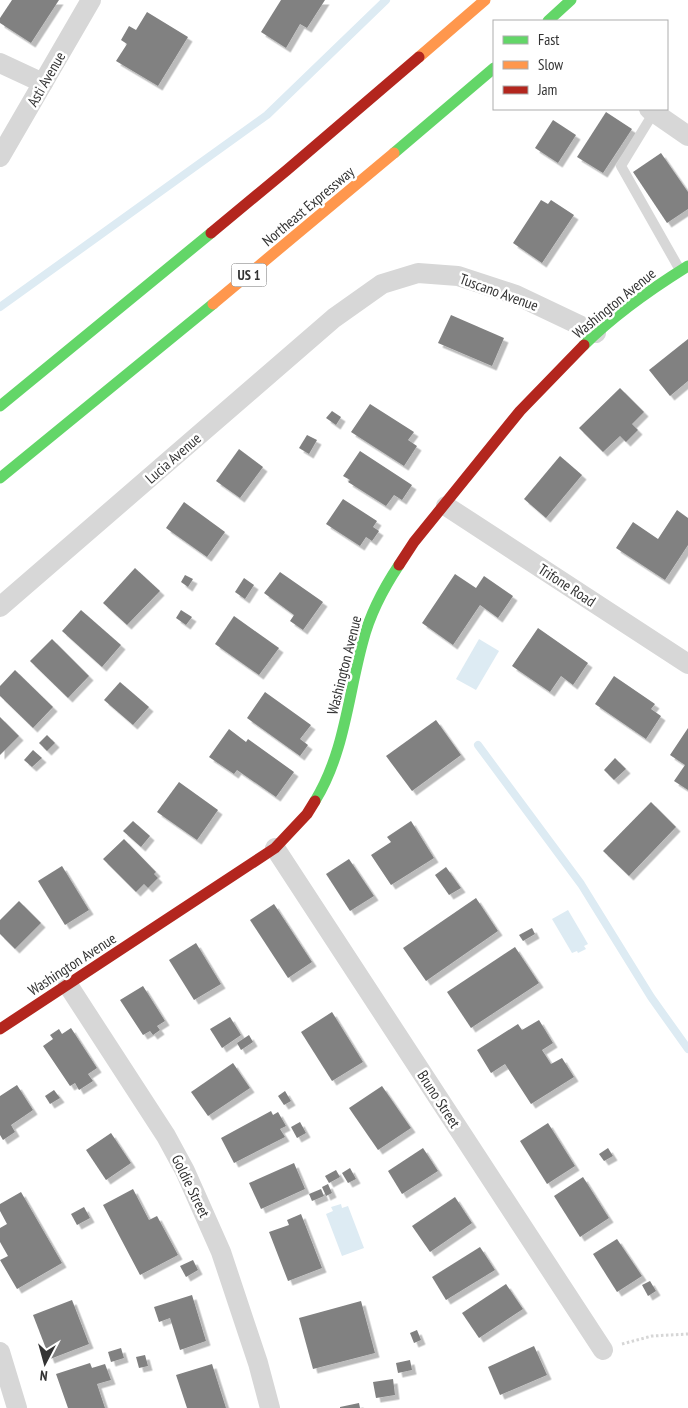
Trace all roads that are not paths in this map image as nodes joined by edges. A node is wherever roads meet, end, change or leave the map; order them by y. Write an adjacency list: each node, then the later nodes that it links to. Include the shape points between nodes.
1 (91, 0): 7 (street, Asti Avenue)
2 (485, 0): 14 (main road, via 280,175)
3 (571, 0): 4 (main road)
4 (549, 20)
5 (0, 63): 7 (street)
6 (493, 69): 15 (main road, Northeast Expressway / US 1, via 328,210)
7 (43, 83): 10 (street, Asti Avenue)
8 (651, 110): 9 (street); 11 (lane, via 621,166)
9 (688, 136)
10 (0, 157)
11 (684, 268): 13 (main road, Washington Avenue, via 647,292)
12 (346, 310): 13 (street, Tuscano Avenue, via 382,284 418,273 458,276 516,295); 17 (street, Lucia Avenue)
13 (596, 333): 16 (main road, Washington Avenue, via 520,410)
14 (0, 406)
15 (0, 478)
16 (446, 506): 18 (street, Trifone Road); 19 (main road, Washington Avenue, via 414,542 375,606 342,737 326,783 307,814)
17 (0, 607)
18 (688, 664)
19 (275, 848): 20 (main road, Washington Avenue); 22 (street, Bruno Street)
20 (68, 985): 21 (main road, Washington Avenue); 25 (street, Goldie Street, via 166,1136 185,1171 221,1252)
21 (0, 1029)
22 (603, 1350)
23 (0, 1352): 24 (street)
24 (18, 1408)
25 (270, 1408)

